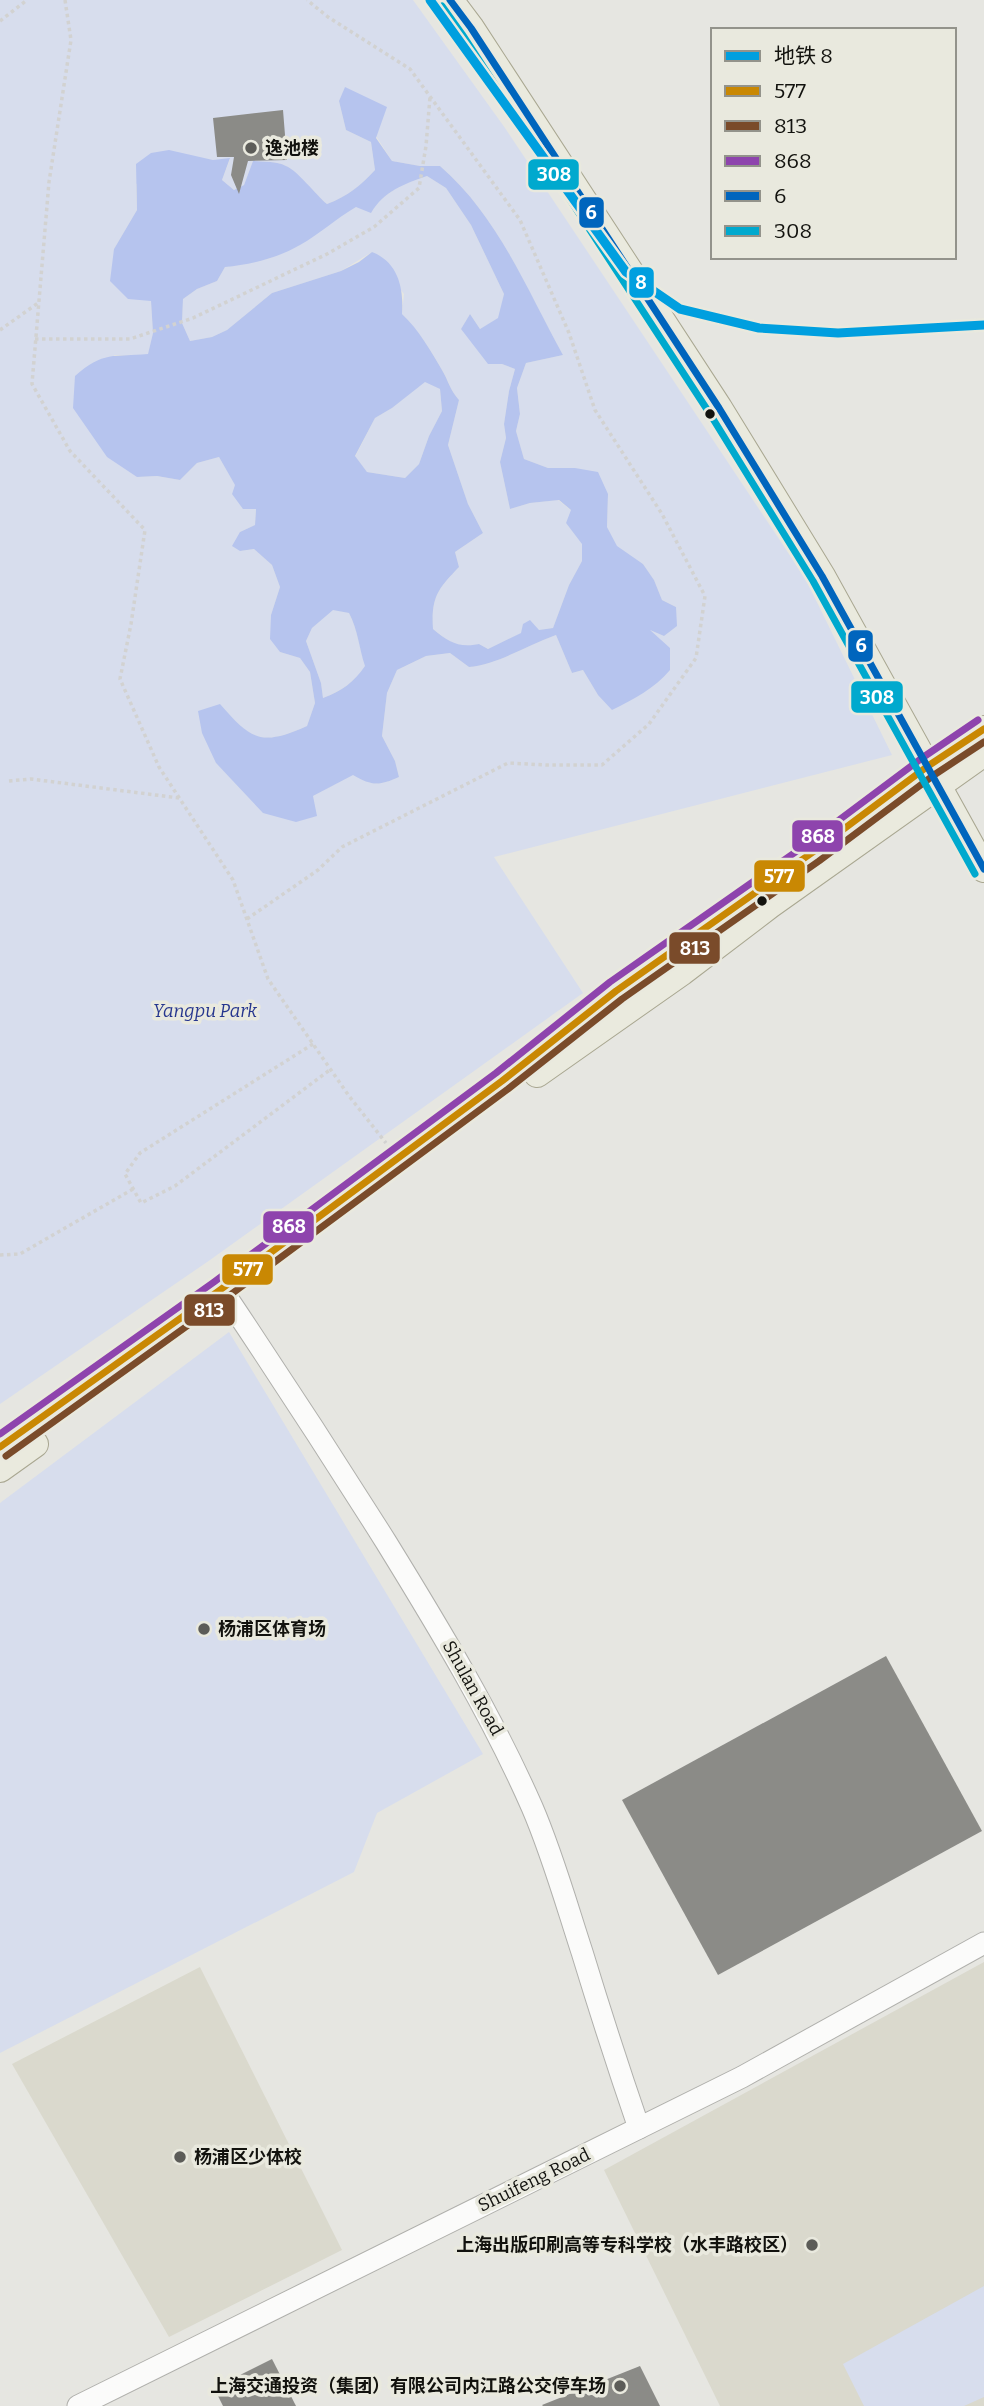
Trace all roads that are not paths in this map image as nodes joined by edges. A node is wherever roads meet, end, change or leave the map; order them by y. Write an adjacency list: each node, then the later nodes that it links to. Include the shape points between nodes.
1 (450, 0): 4 (main road, via 719,408 822,576)
2 (984, 729): 4 (main road)
3 (984, 753): 4 (main road)
4 (933, 775): 5 (main road); 6 (main road, via 682,972); 6 (main road, via 813,852 616,992)
5 (984, 869)
6 (225, 1296): 7 (main road); 8 (main road); 10 (street, Shulan Road, via 313,1425 427,1608 502,1741 564,1895)
7 (0, 1447)
8 (0, 1469)
9 (984, 1942): 10 (street, Shuifeng Road)
10 (639, 2129): 11 (street, Shuifeng Road)
11 (78, 2406)

